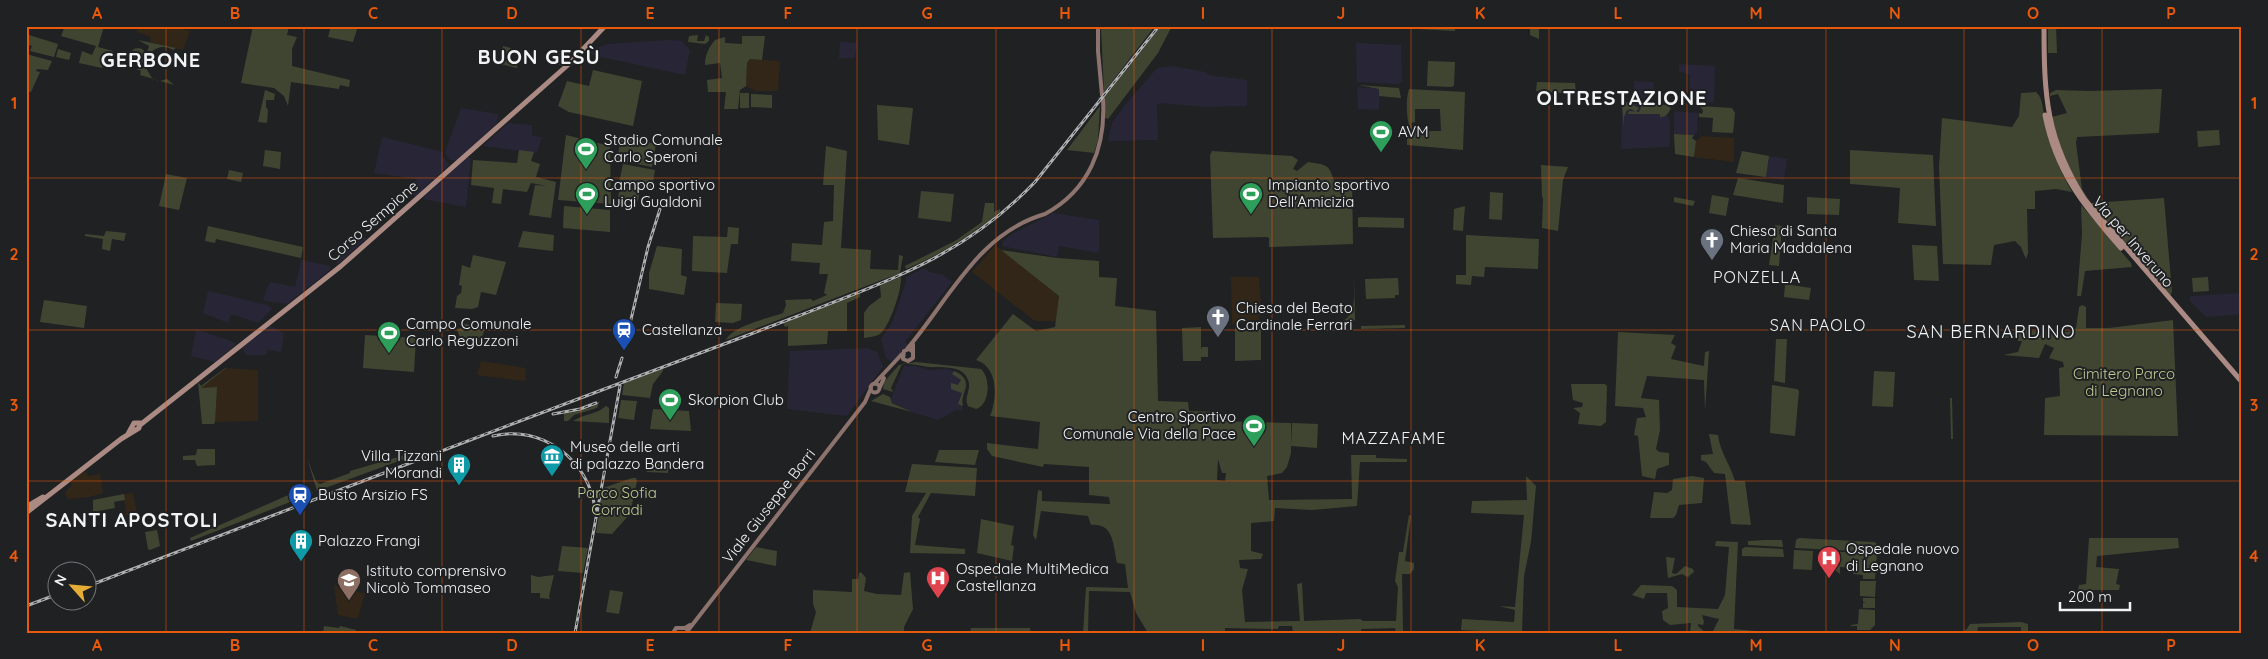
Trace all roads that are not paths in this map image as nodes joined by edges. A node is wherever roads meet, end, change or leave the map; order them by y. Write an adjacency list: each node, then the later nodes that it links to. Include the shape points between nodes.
1 (605, 26): 17 (main road, Corso Sempione, via 558,74 339,267)
2 (2044, 26): 4 (main road, Via per Inveruno)
3 (1098, 27): 5 (main road, Viale Giuseppe Borri, via 1103,119 1099,150 1087,176 1069,197 997,241 979,257)
4 (2045, 94): 10 (main road, Via per Inveruno, via 2062,157 2085,200); 12 (main road, Via per Inveruno, via 2044,109 2050,136 2060,164 2078,196)
5 (914, 340): 6 (main road, Viale Giuseppe Borri); 7 (main road)
6 (907, 349): 7 (main road); 8 (main road, Viale Giuseppe Borri)
7 (913, 352): 9 (main road, Viale Giuseppe Borri, via 913,358)
8 (902, 354): 9 (main road); 11 (main road, Viale Giuseppe Borri)
9 (906, 361): 13 (main road, Viale Giuseppe Borri, via 894,367)
10 (2242, 382)
11 (874, 384): 13 (main road); 14 (main road, Viale Giuseppe Borri)
12 (2242, 386)
13 (880, 387): 15 (main road, Viale Giuseppe Borri)
14 (871, 388): 15 (main road); 16 (main road, Viale Giuseppe Borri)
15 (877, 392): 16 (main road, Viale Giuseppe Borri)
16 (864, 402): 20 (main road, Viale Giuseppe Borri)
17 (50, 493): 18 (main road, Corso Sempione); 19 (main road, Corso Sempione)
18 (46, 498): 19 (main road, Corso Sempione); 19 (main road)
19 (26, 510)
20 (692, 623): 21 (main road); 23 (main road, Viale Giuseppe Borri)
21 (680, 628): 22 (main road); 23 (main road)
22 (673, 633)
23 (684, 633)

